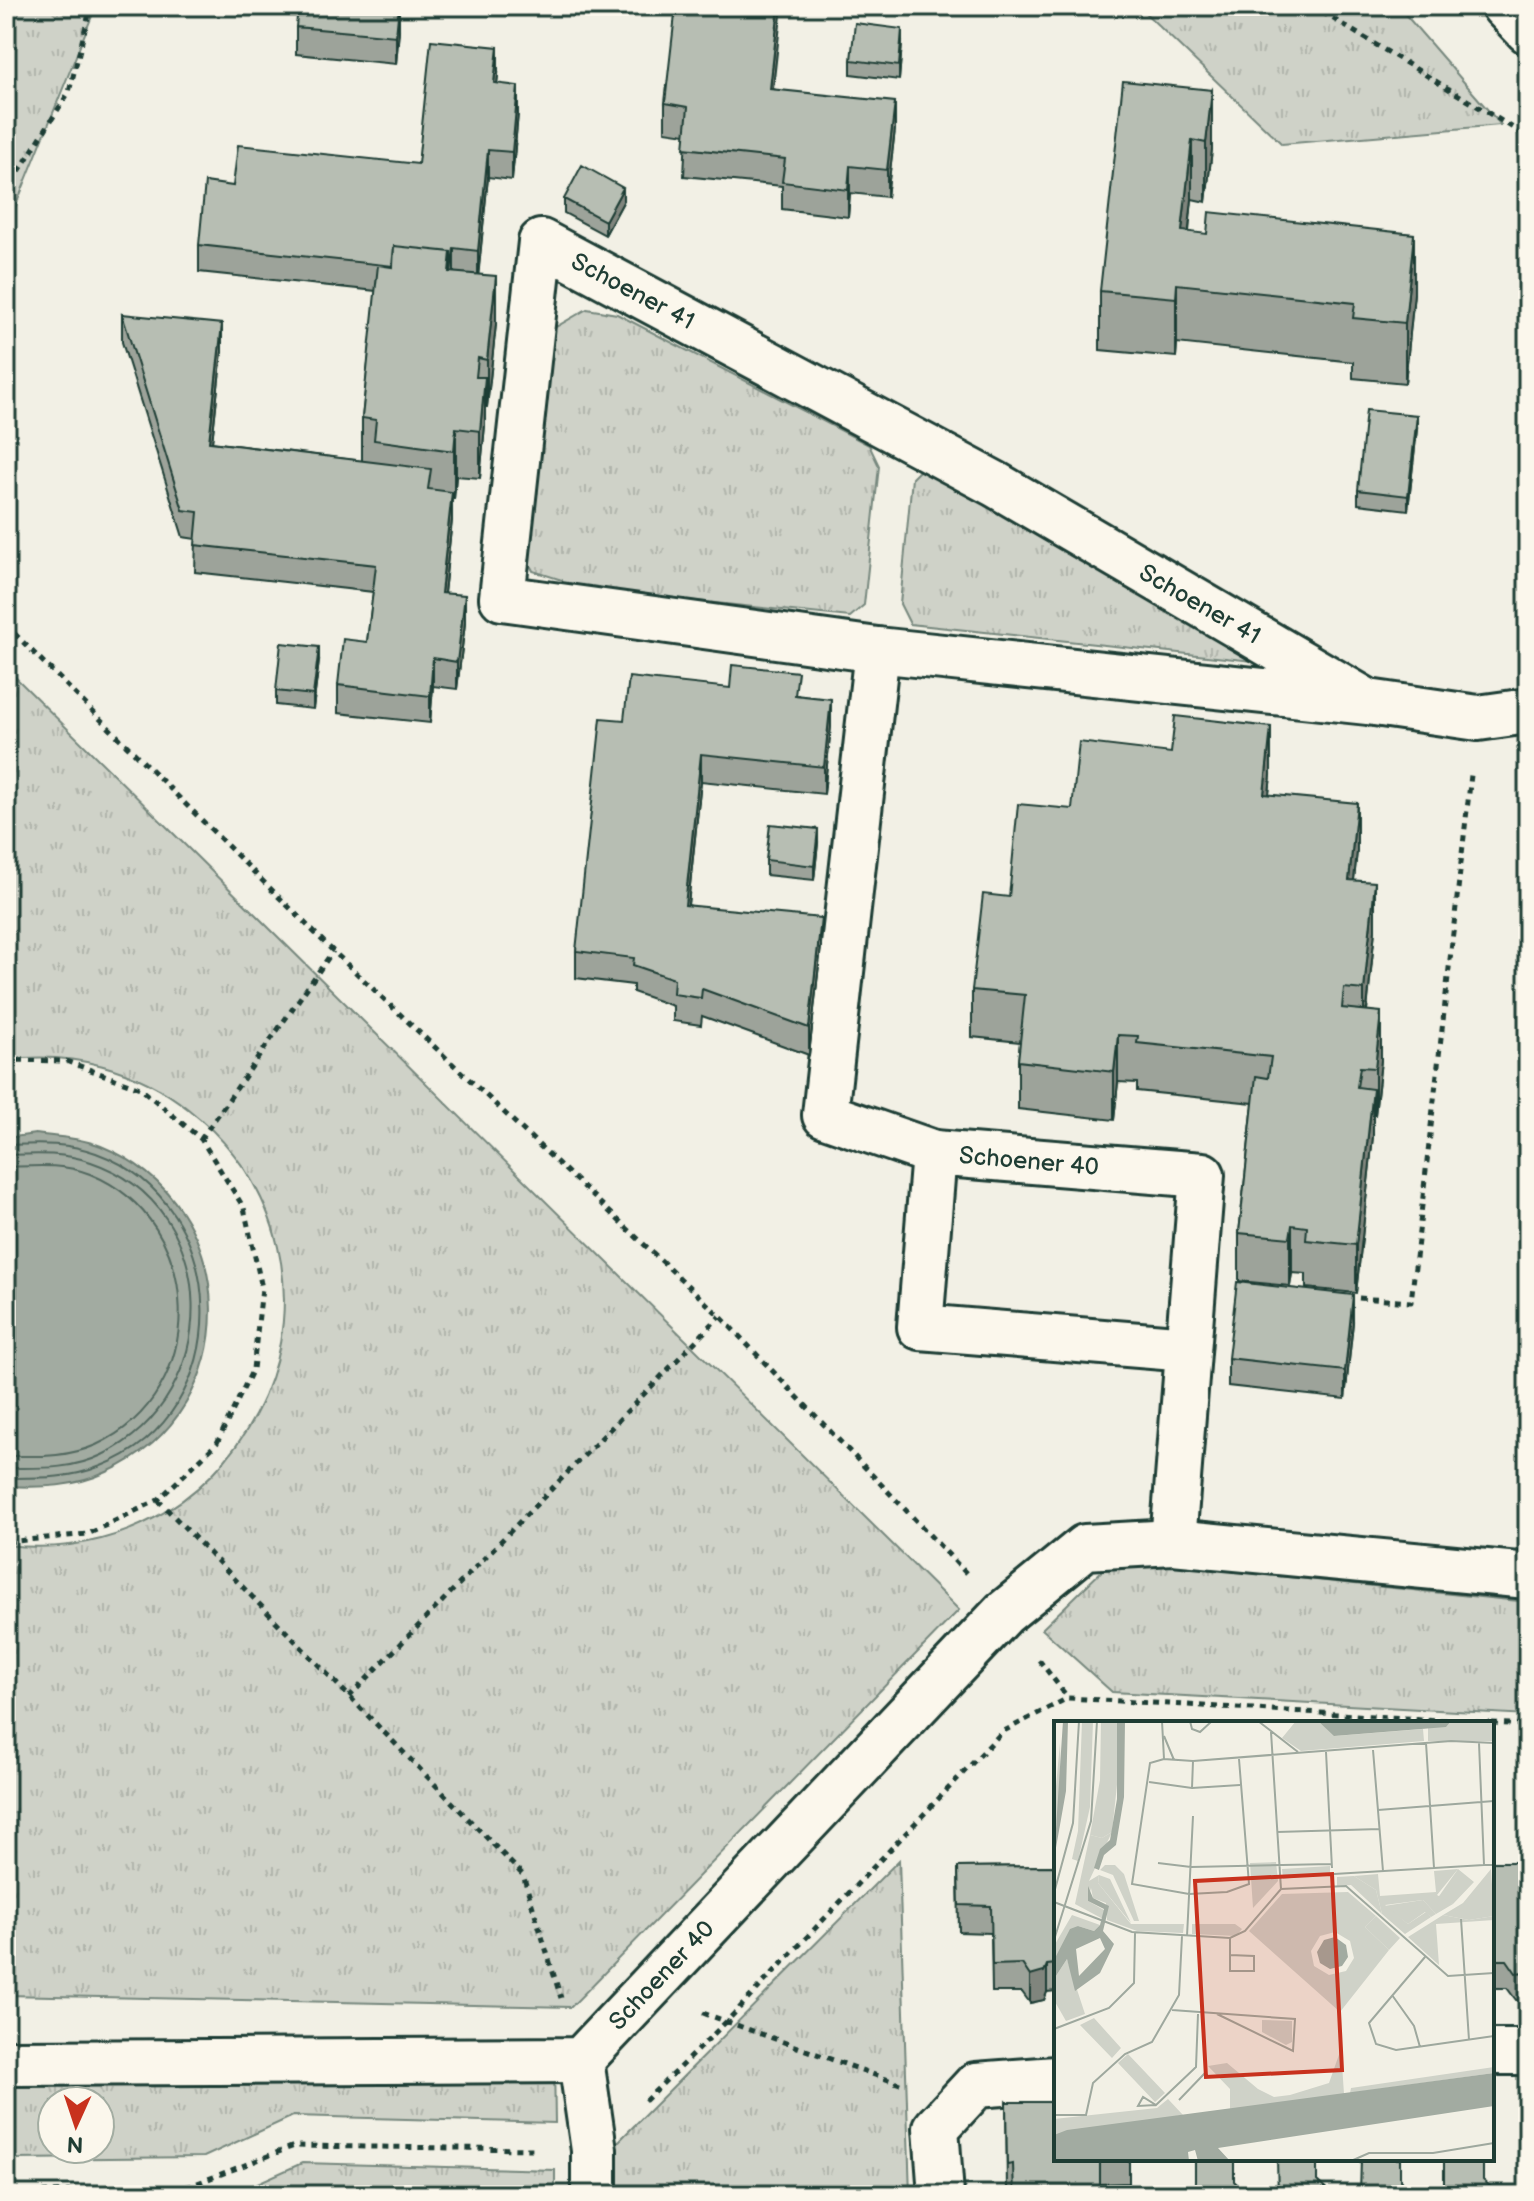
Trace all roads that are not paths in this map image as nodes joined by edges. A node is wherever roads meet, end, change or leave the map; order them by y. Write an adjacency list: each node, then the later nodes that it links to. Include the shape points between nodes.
1 (1504, 6): 2 (street)
2 (1528, 31)
3 (877, 650): 4 (street, Schoener 41); 4 (street, Schoener 41, via 502,598 541,242 995,484); 6 (street, via 825,1115)
4 (1368, 702): 5 (street, Schoener 41, via 1478,718)
5 (1528, 711)
6 (934, 1153): 7 (street, Schoener 40, via 920,1327); 7 (street, Schoener 40, via 1202,1175)
7 (1188, 1349): 8 (street, Schoener 40)
8 (1173, 1542): 9 (street, Schoener 40); 12 (street, Schoener 40, via 1085,1547 1004,1613)
9 (1528, 1576)
10 (1494, 2052): 11 (street)
11 (1528, 2052)
12 (581, 2060): 13 (street); 15 (street, via 594,2150)
13 (6, 2063)
14 (1054, 2079): 16 (street, via 976,2085 936,2128)
15 (594, 2195)
16 (941, 2195)

